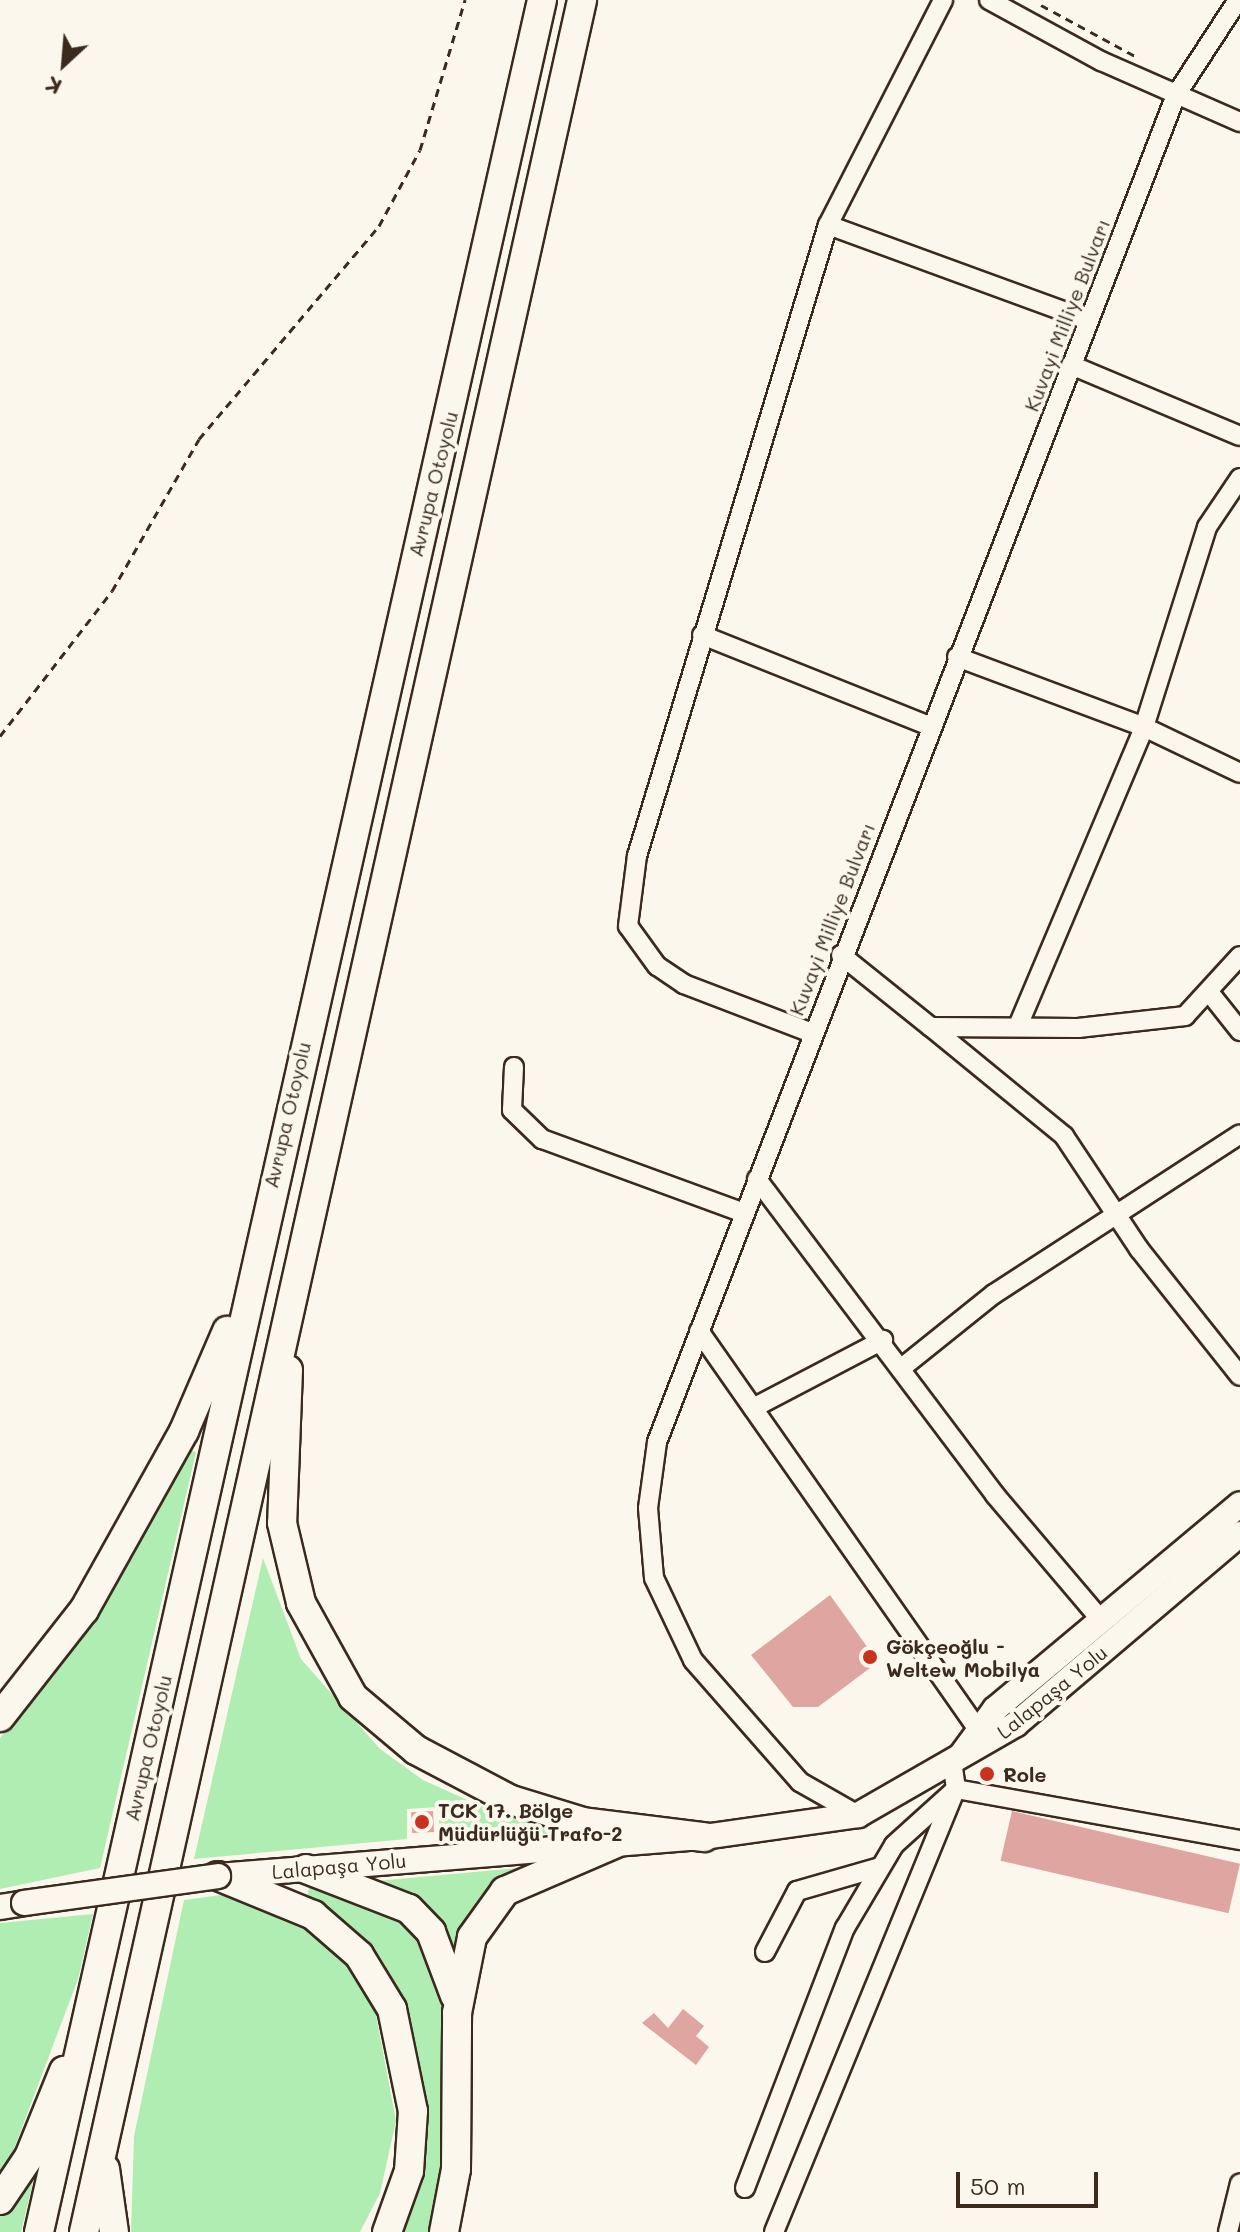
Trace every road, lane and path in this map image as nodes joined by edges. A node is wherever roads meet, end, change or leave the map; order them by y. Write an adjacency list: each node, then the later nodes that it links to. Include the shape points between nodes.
1 (465, 0): 18 (path, via 420,150 379,226 199,439 112,591)
2 (542, 0): 32 (highway, Avrupa Otoyolu)
3 (582, 0): 33 (highway, Avrupa Otoyolu)
4 (943, 0): 9 (street)
5 (989, 0): 7 (street)
6 (1238, 0): 7 (street, Kuvayi Milliye Bulvarı)
7 (1176, 95): 8 (street); 10 (street, Kuvayi Milliye Bulvarı)
8 (1240, 122)
9 (828, 225): 10 (street); 14 (street)
10 (1088, 320): 11 (street, Kuvayi Milliye Bulvarı)
11 (1071, 365): 12 (street); 15 (street, Kuvayi Milliye Bulvarı)
12 (1240, 436)
13 (1240, 478): 17 (street, via 1207,527)
14 (702, 635): 16 (street); 26 (street, via 637,856 628,926 657,966 684,984)
15 (957, 657): 16 (street, Kuvayi Milliye Bulvarı); 17 (street)
16 (930, 726): 20 (street, Kuvayi Milliye Bulvarı)
17 (1144, 727): 19 (street); 23 (street)
18 (0, 736)
19 (1240, 773)
20 (841, 955): 24 (street); 26 (street, Kuvayi Milliye Bulvarı)
21 (1240, 956): 22 (street)
22 (1209, 992): 23 (street, via 1185,1016); 25 (street)
23 (1018, 1026): 24 (street)
24 (931, 1027): 30 (street, via 1064,1136)
25 (1240, 1031)
26 (812, 1033): 29 (street, Kuvayi Milliye Bulvarı)
27 (514, 1067): 31 (street, via 512,1110 542,1139)
28 (1240, 1134): 30 (street)
29 (757, 1179): 31 (street, Kuvayi Milliye Bulvarı); 35 (street)
30 (1115, 1212): 36 (street); 37 (street)
31 (744, 1213): 34 (street, Kuvayi Milliye Bulvarı)
32 (246, 1300): 42 (highway, via 104,1576); 56 (highway, Avrupa Otoyolu)
33 (287, 1304): 47 (highway, via 282,1523 301,1603 353,1697 416,1750 511,1800 583,1822); 57 (highway, Avrupa Otoyolu, via 219,1646)
34 (699, 1331): 38 (street); 46 (street, Kuvayi Milliye Bulvarı, via 657,1442 648,1508 654,1578 693,1660 800,1782)
35 (883, 1340): 36 (street); 38 (street)
36 (904, 1366): 41 (street, via 995,1495)
37 (1240, 1376)
38 (753, 1408): 43 (street)
39 (1240, 1504): 41 (main road, Lalapaşa Yolu)
40 (1240, 1534): 44 (main road, Lalapaşa Yolu, via 1016,1724)
41 (1100, 1619): 43 (main road, Lalapaşa Yolu)
42 (0, 1717)
43 (977, 1728): 44 (main road, Lalapaşa Yolu)
44 (957, 1758): 45 (street); 46 (main road)
45 (956, 1789): 48 (street); 50 (street); 66 (street)
46 (858, 1815): 47 (main road, Lalapaşa Yolu)
47 (704, 1837): 49 (main road, Lalapaşa Yolu)
48 (1240, 1840)
49 (614, 1844): 51 (main road, Lalapaşa Yolu); 55 (highway, via 525,1879 493,1902 467,1952)
50 (880, 1867): 54 (street, via 797,1891); 59 (street, via 816,1993)
51 (306, 1869): 52 (main road, Lalapaşa Yolu); 55 (highway, via 394,1900 423,1921 453,1980)
52 (218, 1876): 53 (main road, Lalapaşa Yolu, bridge); 64 (highway, via 313,1915 359,1955 392,2009 413,2111 409,2171)
53 (0, 1907)
54 (765, 1952)
55 (457, 2013): 65 (highway, via 456,2169)
56 (84, 2036): 60 (highway, via 29,2157); 61 (highway, Avrupa Otoyolu)
57 (103, 2152): 62 (highway, Avrupa Otoyolu); 63 (highway)
58 (1240, 2183): 67 (street)
59 (745, 2188)
60 (0, 2200)
61 (39, 2232)
62 (84, 2232)
63 (114, 2232)
64 (387, 2232)
65 (444, 2232)
66 (774, 2232)
67 (1228, 2232)

